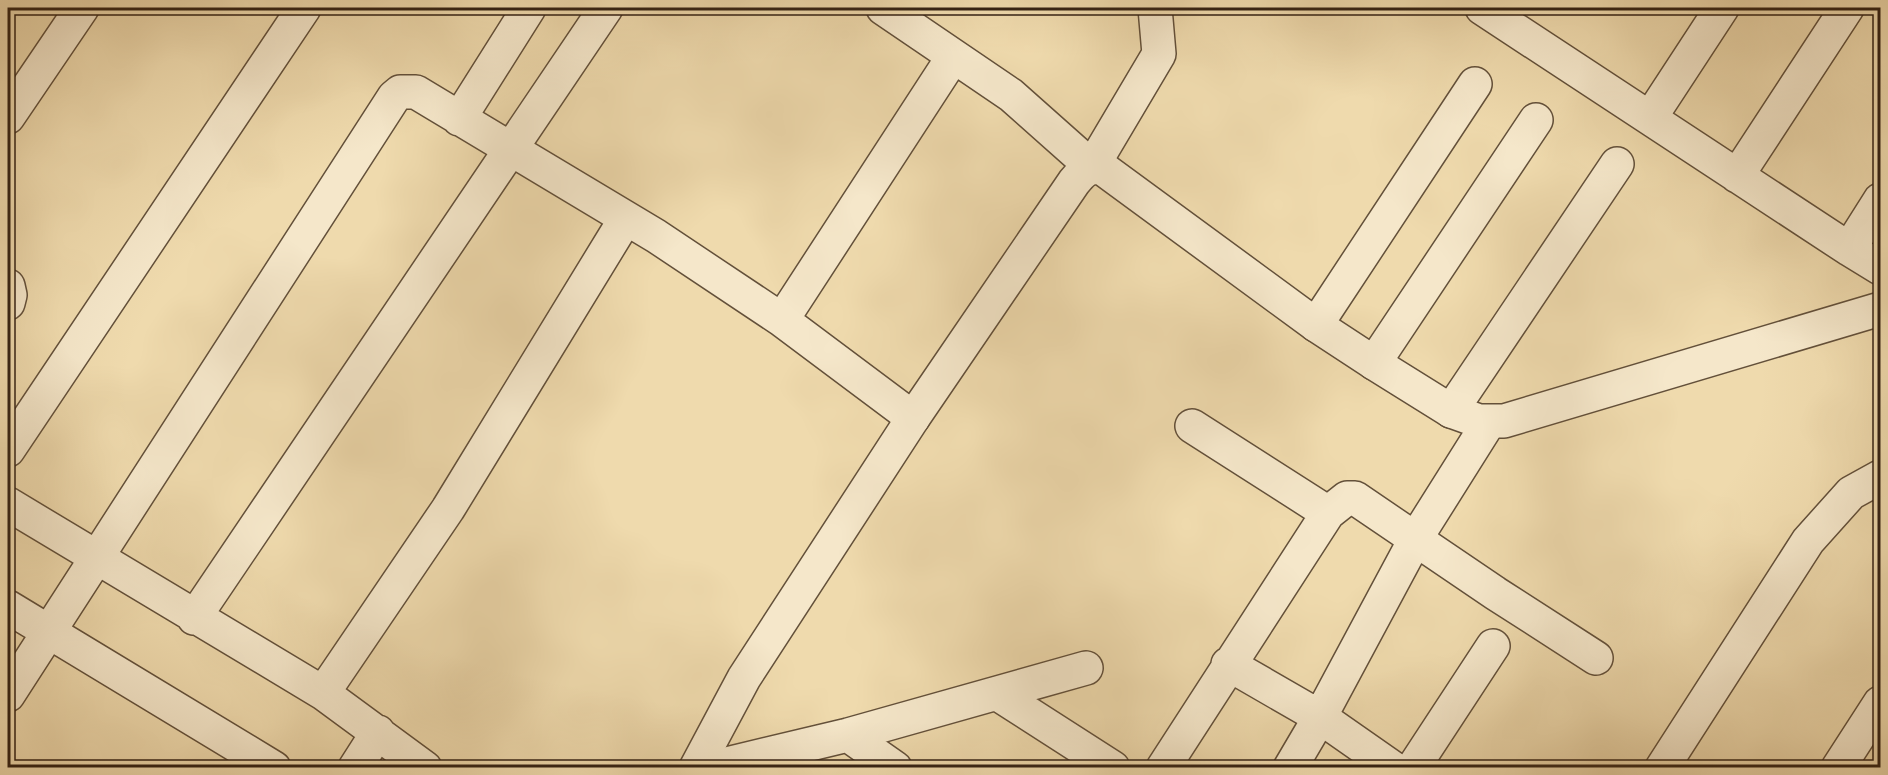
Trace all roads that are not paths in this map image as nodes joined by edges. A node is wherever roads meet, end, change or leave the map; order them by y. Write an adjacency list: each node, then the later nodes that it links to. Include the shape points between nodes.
1 (81, 8): 12 (street)
2 (303, 8): 34 (street)
3 (529, 8): 14 (street)
4 (606, 8): 16 (street)
5 (883, 8): 10 (street)
6 (1155, 8): 18 (street, via 1159,54)
7 (1482, 8): 13 (street)
8 (1722, 8): 13 (street)
9 (1847, 8): 19 (street)
10 (953, 57): 18 (street, via 1011,95); 27 (street)
11 (1475, 84): 28 (street)
12 (8, 117)
13 (1650, 118): 19 (street)
14 (459, 119): 16 (street); 39 (street, via 416,92 407,90 394,97)
15 (1536, 120): 29 (street)
16 (508, 150): 21 (street); 41 (street)
17 (1617, 164): 30 (street)
18 (1092, 167): 28 (street, via 1102,168); 31 (street, via 1074,182)
19 (1737, 176): 22 (street)
20 (1881, 200): 22 (street)
21 (626, 218): 27 (street); 47 (street, via 448,509)
22 (1849, 249): 23 (street)
23 (1881, 268)
24 (8, 286): 25 (street)
25 (8, 303)
26 (1881, 309): 32 (street, via 1608,392)
27 (782, 321): 31 (street)
28 (1316, 325): 29 (street)
29 (1374, 363): 30 (street)
30 (1451, 411): 32 (street)
31 (913, 418): 57 (street, via 744,678)
32 (1489, 422): 38 (street)
33 (1192, 426): 37 (street)
34 (8, 450)
35 (1881, 477): 65 (street, via 1851,493 1808,541)
36 (8, 504): 39 (street)
37 (1328, 513): 38 (street, via 1339,502 1356,498); 45 (street)
38 (1416, 538): 44 (street); 51 (street)
39 (94, 558): 41 (street); 42 (street)
40 (8, 608): 42 (street)
41 (194, 618): 47 (street)
42 (47, 632): 49 (street); 54 (street)
43 (1493, 646): 64 (street)
44 (1596, 658)
45 (1228, 664): 51 (street); 61 (street)
46 (1086, 668): 48 (street)
47 (324, 693): 52 (street)
48 (998, 694): 53 (street); 60 (street)
49 (8, 695)
50 (1881, 703): 66 (street)
51 (1320, 717): 62 (street); 63 (street)
52 (378, 732): 55 (street); 56 (street)
53 (848, 735): 58 (street); 59 (street)
54 (274, 768)
55 (355, 768)
56 (425, 768)
57 (696, 768)
58 (710, 768)
59 (895, 768)
60 (1113, 768)
61 (1163, 768)
62 (1290, 768)
63 (1393, 768)
64 (1413, 768)
65 (1662, 768)
66 (1838, 768)

